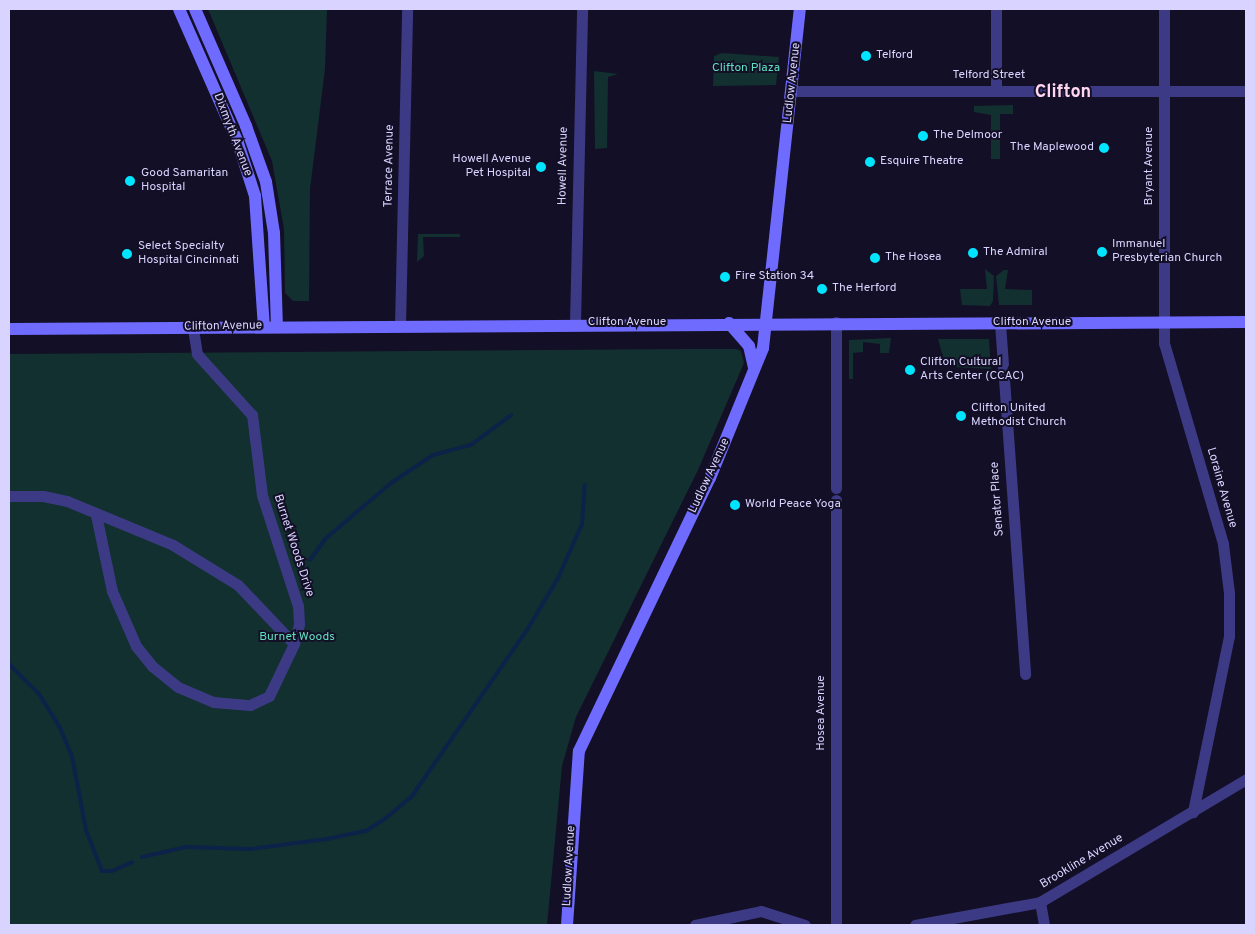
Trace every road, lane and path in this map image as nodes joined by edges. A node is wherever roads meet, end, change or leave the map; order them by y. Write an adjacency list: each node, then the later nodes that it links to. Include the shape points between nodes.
1 (179, 9): 20 (main road, Dixmyth Avenue, via 238,143 255,196)
2 (196, 9): 20 (main road, Dixmyth Avenue, via 266,182 274,233)
3 (407, 9): 19 (street, Terrace Avenue)
4 (582, 9): 16 (street, Howell Avenue)
5 (800, 9): 9 (main road, Ludlow Avenue)
6 (996, 9): 8 (street)
7 (1164, 9): 10 (street, Bryant Avenue)
8 (996, 90): 9 (street, Telford Street); 10 (street, Telford Street)
9 (792, 91): 12 (main road, Ludlow Avenue)
10 (1164, 91): 11 (street, Telford Street); 14 (street, Bryant Avenue)
11 (1246, 91)
12 (768, 322): 13 (main road, Clifton Avenue); 17 (main road, Clifton Avenue); 24 (main road, Ludlow Avenue)
13 (836, 322): 18 (main road, Clifton Avenue); 35 (street, Hosea Avenue)
14 (1164, 322): 15 (main road, Clifton Avenue); 18 (main road, Clifton Avenue); 30 (street, Loraine Avenue, via 1164,343 1223,544 1228,593 1229,636)
15 (1246, 322): 23 (street)
16 (575, 323): 17 (main road, Clifton Avenue); 19 (main road, Clifton Avenue)
17 (730, 323): 24 (main road, via 749,346)
18 (1000, 323): 28 (street, Senator Place)
19 (400, 325): 20 (main road, Clifton Avenue)
20 (270, 327): 22 (main road, Clifton Avenue)
21 (9, 328): 22 (main road, Clifton Avenue)
22 (193, 328): 27 (street, Burnet Woods Drive, via 197,354 252,415 262,494 298,606 299,624)
23 (1246, 333)
24 (754, 371): 32 (main road, Ludlow Avenue, via 710,478 579,752)
25 (9, 496): 26 (street, via 43,496 67,501)
26 (96, 515): 27 (street, via 173,545 214,568 260,604); 27 (street, Burnet Woods Drive, via 104,562 125,623 152,666 178,687 214,702 233,705 261,703 276,688)
27 (294, 644)
28 (1025, 674)
29 (1246, 779): 30 (street, Brookline Avenue)
30 (1193, 812): 31 (street, Brookline Avenue)
31 (1040, 902): 36 (street, Brookline Avenue); 37 (street)
32 (567, 925)
33 (696, 925): 34 (street, via 761,910)
34 (805, 925)
35 (836, 925)
36 (915, 925)
37 (1044, 925)

